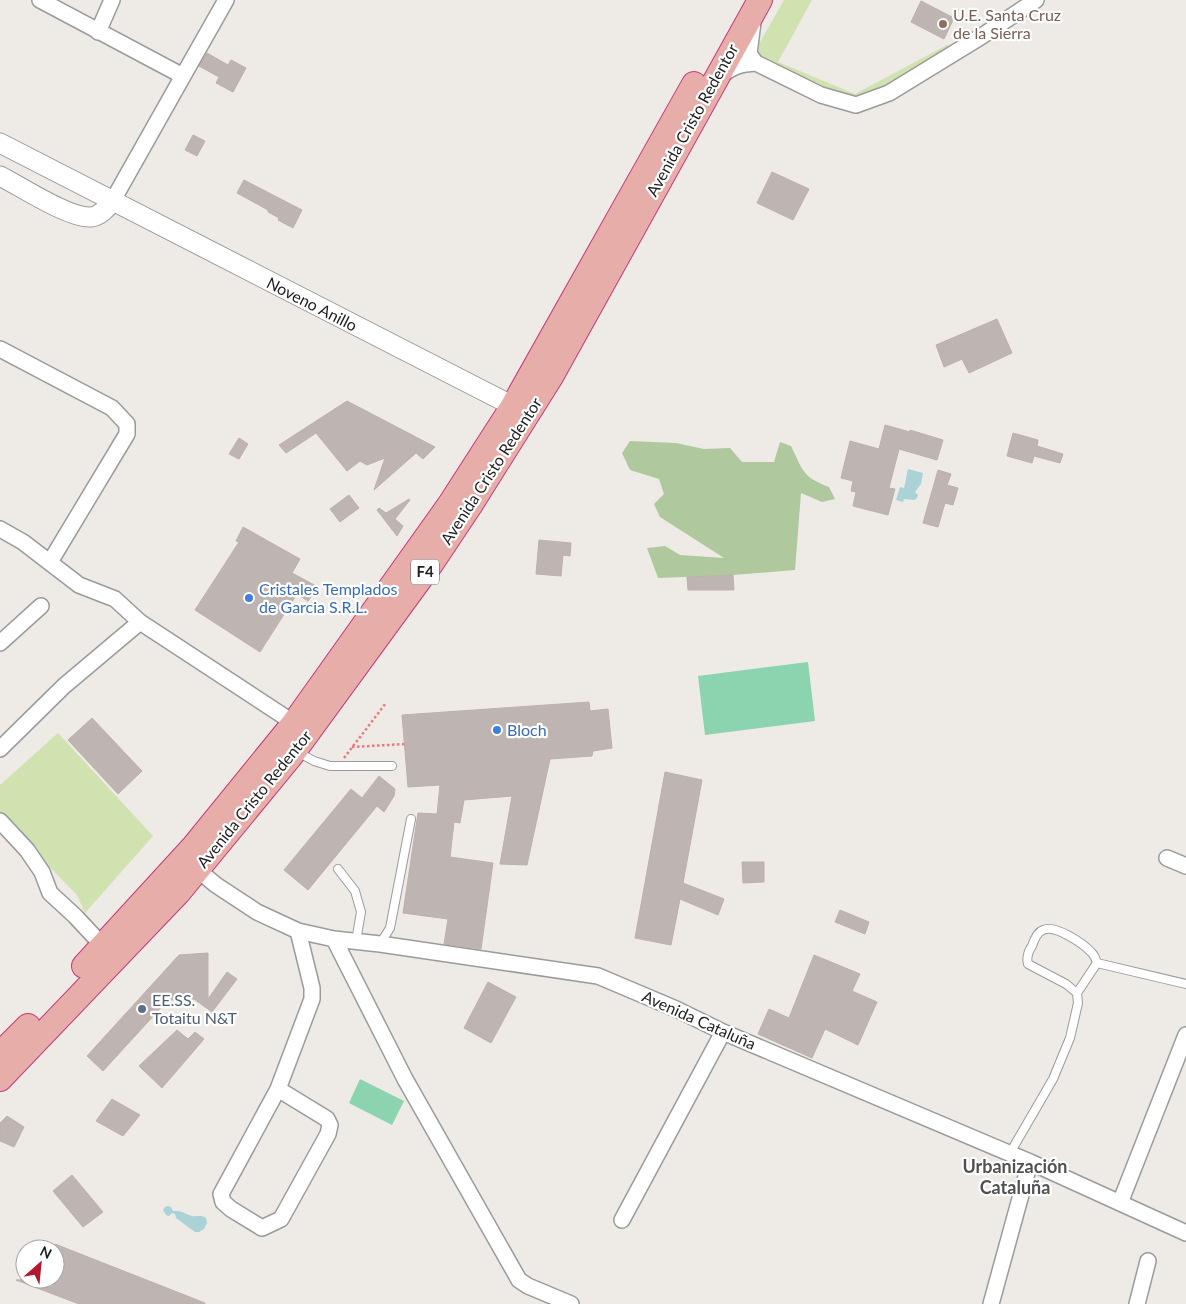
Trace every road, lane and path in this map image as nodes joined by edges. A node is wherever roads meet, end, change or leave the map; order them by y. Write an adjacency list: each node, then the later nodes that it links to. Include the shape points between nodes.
1 (40, 0): 6 (street)
2 (112, 0): 6 (street)
3 (226, 0): 8 (street)
4 (1036, 0): 7 (street, via 889,92 856,106 821,95)
5 (752, 3): 7 (street, via 750,54); 9 (highway, Avenida Cristo Redentor / F4); 14 (highway, Avenida Cristo Redentor / F4)
6 (98, 32): 8 (street)
7 (756, 63): 9 (street, via 739,64)
8 (183, 76): 12 (street)
9 (713, 82): 25 (highway, Avenida Cristo Redentor / F4, via 552,376 510,444 431,564)
10 (0, 143): 12 (street, Noveno Anillo)
11 (0, 176): 12 (street, via 82,216 96,216)
12 (112, 202): 14 (street, Noveno Anillo)
13 (0, 349): 16 (street, via 112,408 127,424 127,434)
14 (512, 406): 21 (highway, Avenida Cristo Redentor / F4, via 450,504)
15 (0, 529): 16 (street)
16 (50, 562): 18 (street, via 79,585 115,599)
17 (41, 606): 19 (street)
18 (140, 622): 21 (street); 24 (street, via 64,686)
19 (0, 643)
20 (386, 703): 23 (path)
21 (294, 723): 38 (highway, Avenida Cristo Redentor / F4, via 194,846)
22 (405, 744): 23 (path)
23 (352, 748): 26 (path)
24 (0, 749)
25 (294, 750): 26 (lane, via 314,761); 33 (highway, Avenida Cristo Redentor / F4)
26 (338, 766): 27 (lane)
27 (392, 766)
28 (411, 819): 37 (lane, via 390,928)
29 (0, 821): 38 (street, via 27,850 42,872 50,893)
30 (1167, 858): 31 (street)
31 (1186, 866)
32 (338, 869): 36 (lane, via 355,892 361,912)
33 (198, 870): 34 (street, Avenida Cataluña, via 257,912); 45 (highway, Avenida Cristo Redentor / F4)
34 (298, 931): 35 (street, Avenida Cataluña); 46 (street, via 312,999)
35 (334, 939): 36 (street, Avenida Cataluña); 53 (street, via 405,1079 519,1280)
36 (356, 941): 37 (street, Avenida Cataluña)
37 (380, 944): 42 (street, Avenida Cataluña, via 598,976)
38 (103, 946): 44 (highway, Avenida Cristo Redentor / F4)
39 (1097, 963): 40 (lane); 41 (lane); 41 (lane, via 1094,954 1062,933 1047,929 1038,934 1026,958 1028,964)
40 (1186, 984)
41 (1078, 993): 47 (lane, via 1070,1038 1053,1079)
42 (723, 1032): 47 (street, Avenida Cataluña); 50 (street)
43 (1186, 1035): 49 (street)
44 (0, 1054)
45 (0, 1079)
46 (278, 1089): 46 (street, via 221,1194 223,1202 231,1209 262,1228 281,1218 330,1125 327,1119)
47 (1010, 1153): 48 (street, Avenida Cataluña)
48 (1030, 1162): 49 (street, Avenida Cataluña); 54 (street)
49 (1120, 1202): 51 (street, Avenida Cataluña)
50 (622, 1220)
51 (1186, 1233)
52 (1148, 1261): 55 (street)
53 (571, 1304)
54 (991, 1304)
55 (1137, 1304)

